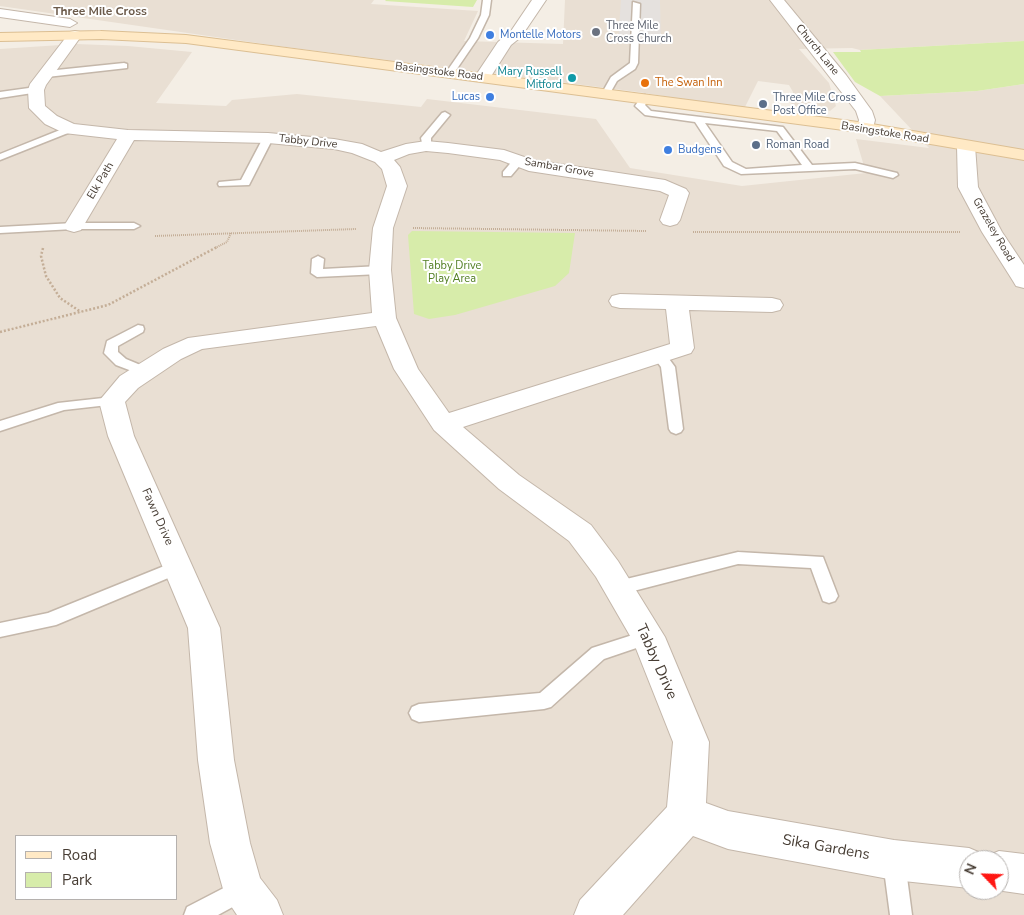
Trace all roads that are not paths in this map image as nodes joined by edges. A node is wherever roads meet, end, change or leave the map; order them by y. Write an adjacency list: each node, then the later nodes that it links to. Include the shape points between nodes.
1 (487, 0): 12 (lane, via 474,38)
2 (539, 0): 13 (street, via 516,34 505,42)
3 (777, 0): 22 (street, Church Lane, via 864,111)
4 (636, 4): 15 (lane, via 634,63 614,79)
5 (0, 13): 6 (street, Basingstoke Road)
6 (40, 18): 7 (street); 8 (street, Basingstoke Road)
7 (27, 25)
8 (73, 29): 9 (street, Basingstoke Road); 11 (street); 12 (street, Basingstoke Road, via 186,39)
9 (0, 37)
10 (124, 66): 11 (lane)
11 (47, 74): 14 (street)
12 (449, 74): 13 (street, Basingstoke Road)
13 (482, 78): 15 (street, Basingstoke Road)
14 (36, 90): 16 (lane); 21 (street, Tabby Drive, via 37,108 51,120)
15 (606, 93): 17 (street, Basingstoke Road)
16 (0, 95)
17 (644, 98): 19 (lane, via 640,106 648,113); 20 (street, Basingstoke Road)
18 (445, 115): 25 (lane, via 426,138)
19 (699, 120): 20 (lane); 30 (lane, via 728,164 745,172)
20 (784, 124): 22 (street, Basingstoke Road); 30 (lane)
21 (70, 128): 23 (street, Tabby Drive); 28 (lane)
22 (866, 128): 26 (street, Basingstoke Road)
23 (128, 136): 24 (street, Tabby Drive); 34 (street, Elk Path)
24 (268, 138): 29 (street, Tabby Drive, via 356,148); 32 (lane, via 245,183)
25 (426, 146): 29 (street, Sambar Grove); 33 (street, Sambar Grove, via 504,155 512,168 530,165 665,186 679,193)
26 (966, 146): 27 (street, Basingstoke Road); 39 (street, Grazeley Road, via 968,187)
27 (1024, 155)
28 (0, 157)
29 (382, 158): 38 (street, Tabby Drive, via 391,166 397,186 383,228)
30 (809, 168): 31 (lane, via 855,166)
31 (893, 175)
32 (223, 184)
33 (670, 220)
34 (74, 226): 35 (lane); 36 (lane)
35 (134, 226)
36 (0, 230)
37 (318, 260): 38 (lane, via 317,273)
38 (380, 270): 43 (street, Tabby Drive)
39 (1024, 282)
40 (620, 301): 41 (street)
41 (677, 304): 42 (street); 45 (street, via 682,348)
42 (772, 306)
43 (384, 318): 46 (street, via 196,343); 48 (street, Tabby Drive, via 406,369)
44 (138, 329): 46 (lane, via 112,344 111,353 121,362)
45 (659, 355): 48 (street); 50 (lane, via 668,367)
46 (145, 372): 47 (street, via 129,382)
47 (112, 401): 49 (lane, via 63,406); 51 (street, Fawn Drive, via 121,436)
48 (443, 424): 52 (street, Tabby Drive, via 509,482 580,534)
49 (0, 426)
50 (676, 428)
51 (179, 566): 54 (lane, via 50,620); 62 (street, Fawn Drive, via 204,628 216,760 230,843)
52 (618, 588): 53 (lane, via 738,558 817,562); 55 (street, Tabby Drive)
53 (829, 596)
54 (0, 630)
55 (648, 637): 56 (lane, via 598,653 544,701); 57 (street, Tabby Drive, via 691,742)
56 (420, 714)
57 (686, 815): 58 (street, Sika Gardens, via 728,830); 65 (street)
58 (894, 860): 59 (street, Sika Gardens); 66 (lane)
59 (959, 867)
60 (1009, 873): 61 (street)
61 (1024, 874)
62 (243, 889): 63 (lane); 64 (street, Fawn Drive)
63 (195, 915)
64 (262, 915)
65 (595, 915)
66 (901, 915)

